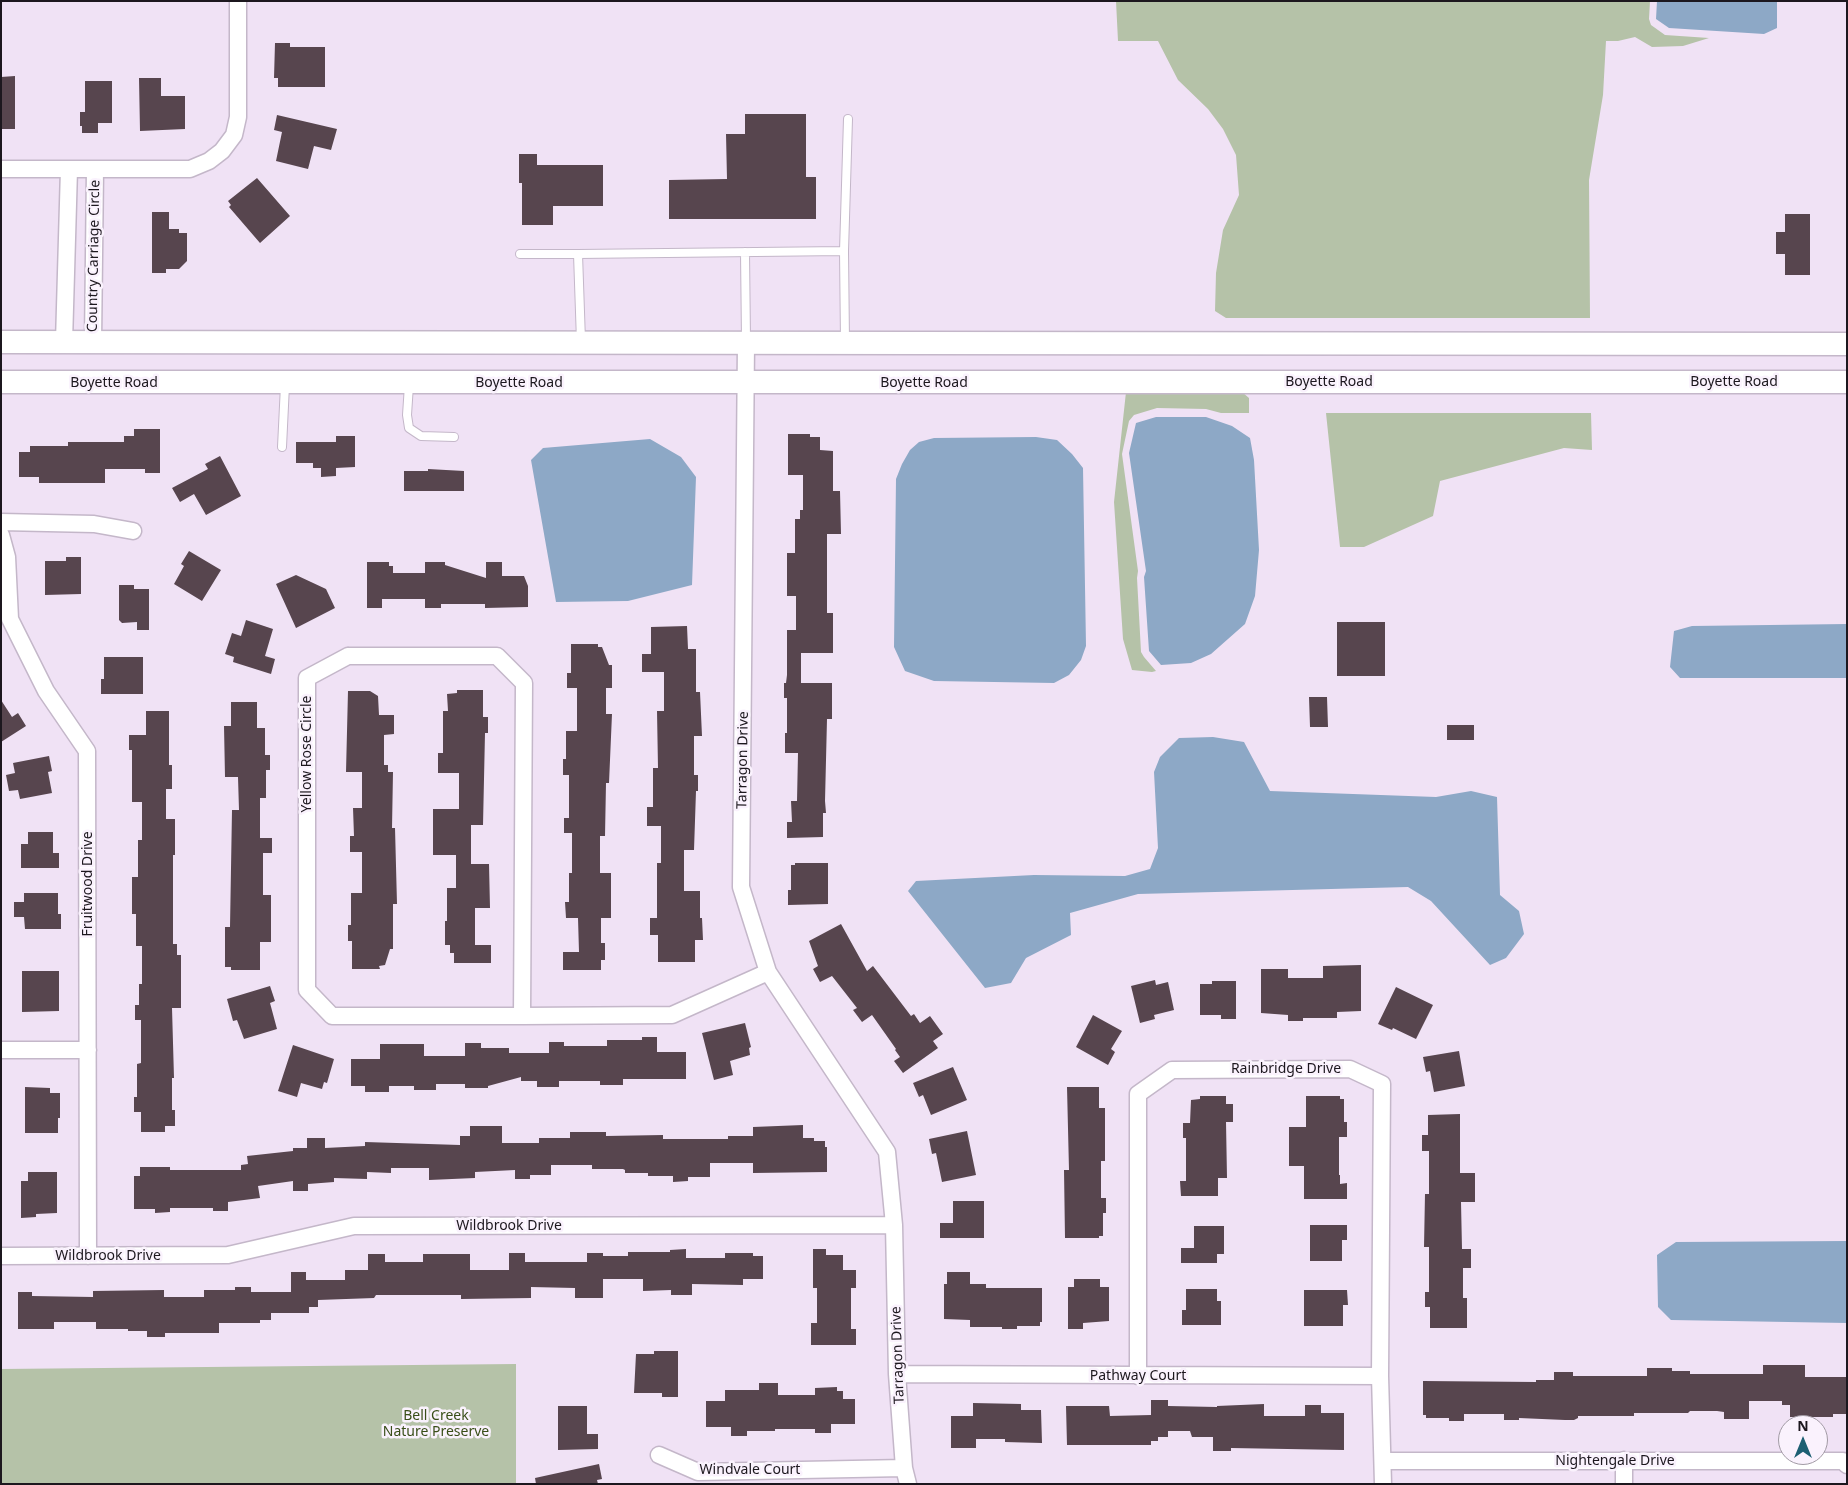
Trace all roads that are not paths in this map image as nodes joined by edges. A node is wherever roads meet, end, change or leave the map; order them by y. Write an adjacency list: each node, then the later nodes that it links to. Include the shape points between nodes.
1 (238, 1): 5 (street, Country Carriage Circle, via 238,117 234,135 222,151 209,162 190,169)
2 (848, 119): 6 (lane)
3 (1, 169): 4 (street, Country Carriage Circle)
4 (69, 169): 5 (street, Country Carriage Circle); 11 (street, Country Carriage Circle)
5 (96, 169): 12 (street, Country Carriage Circle)
6 (844, 251): 7 (lane); 15 (lane)
7 (745, 252): 9 (lane); 14 (lane)
8 (520, 254): 9 (lane)
9 (578, 254): 13 (lane)
10 (1, 342): 11 (main road)
11 (64, 342): 12 (main road)
12 (93, 342): 13 (main road)
13 (581, 343): 14 (main road)
14 (746, 343): 15 (main road); 21 (street, Tarragon Drive)
15 (846, 343): 16 (main road)
16 (1847, 344)
17 (1, 382): 19 (main road, Boyette Road)
18 (1847, 382): 21 (main road, Boyette Road)
19 (285, 383): 20 (main road, Boyette Road); 23 (lane)
20 (409, 383): 21 (main road, Boyette Road); 22 (lane, via 407,415 410,428 421,436)
21 (746, 383): 27 (street, Tarragon Drive, via 742,887)
22 (454, 437)
23 (282, 447)
24 (1, 522): 25 (street, via 94,524)
25 (133, 531)
26 (1, 534): 30 (street, Fruitwood Drive, via 7,557 10,619 46,691 87,751)
27 (768, 972): 28 (street, Yellow Rose Circle, via 672,1015); 31 (street, Tarragon Drive, via 887,1152)
28 (522, 1016): 28 (street, Yellow Rose Circle, via 332,1016 307,990 307,678 348,656 497,656 524,683)
29 (1, 1050): 30 (street)
30 (88, 1050): 33 (street, Fruitwood Drive)
31 (894, 1225): 33 (street, Wildbrook Drive, via 354,1226 228,1255); 34 (street, Tarragon Drive)
32 (1, 1256): 33 (street, Wildbrook Drive)
33 (88, 1256)
34 (897, 1374): 35 (street, Pathway Court); 41 (street, Tarragon Drive)
35 (1138, 1376): 36 (street, Pathway Court); 36 (street, Rainbridge Drive, via 1138,1094 1172,1070 1350,1069 1382,1084)
36 (1380, 1376): 39 (street, Rainbridge Drive)
37 (659, 1455): 41 (street, Windvale Court, via 698,1472)
38 (1624, 1460): 39 (street, Nightengale Drive); 40 (street, Nightengale Drive); 43 (street)
39 (1383, 1461): 42 (street, Rainbridge Drive)
40 (1847, 1464)
41 (906, 1476)
42 (1383, 1484)
43 (1624, 1484)

